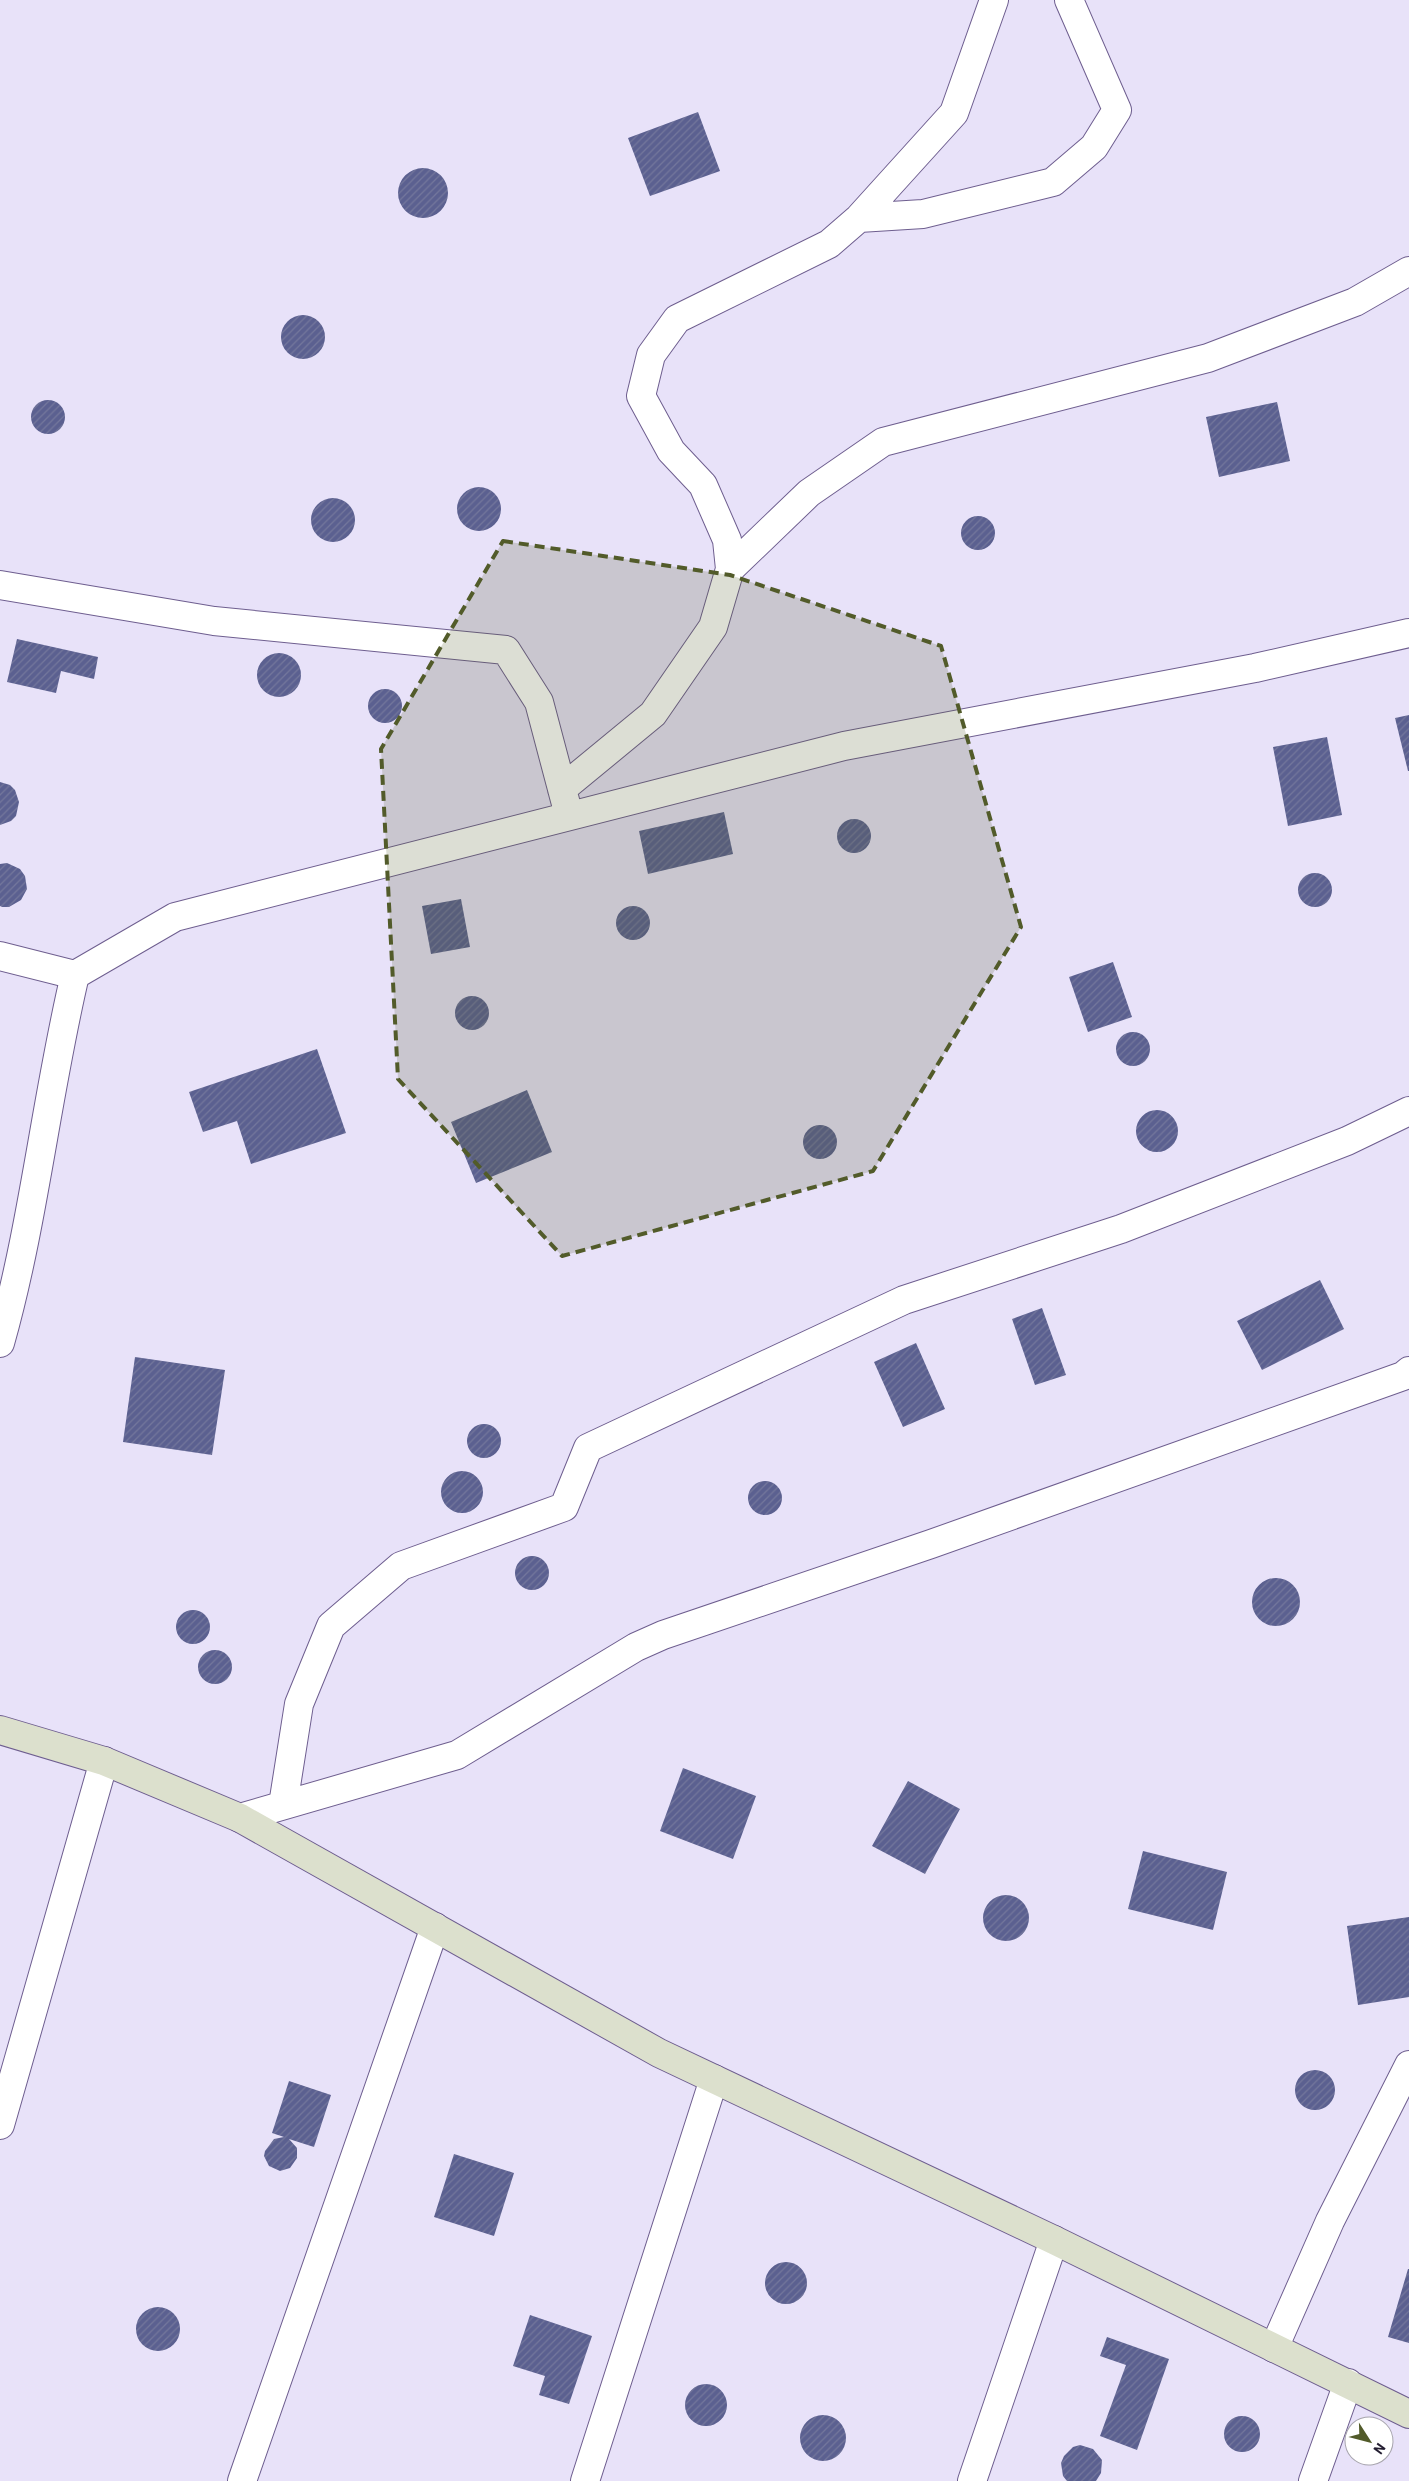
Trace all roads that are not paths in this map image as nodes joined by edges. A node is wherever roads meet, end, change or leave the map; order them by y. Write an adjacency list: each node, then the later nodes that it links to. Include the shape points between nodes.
1 (994, 0): 3 (street, via 954,113)
2 (1069, 0): 3 (street, via 1117,110 1094,147 1052,182 923,214)
3 (859, 218): 5 (street, via 829,244 677,319 652,355 641,396 671,451 703,484 727,540)
4 (1409, 271): 5 (street, via 1354,302 1208,358 883,442 809,493)
5 (730, 569): 8 (street, via 713,627 653,714)
6 (0, 585): 8 (street, via 214,621 506,650 539,702)
7 (1409, 632): 9 (street, via 1255,668 844,746)
8 (562, 789): 9 (street)
9 (569, 817): 11 (street, via 175,917)
10 (0, 956): 11 (street)
11 (75, 975): 13 (street)
12 (1409, 1111): 18 (street, via 1347,1141 1121,1229 904,1300 588,1448 564,1507 401,1566 331,1626 299,1704)
13 (8, 1287): 14 (street)
14 (0, 1343)
15 (1407, 1374): 18 (street, via 931,1544 663,1635 636,1647 457,1755)
16 (0, 1730): 17 (main road)
17 (104, 1761): 19 (main road); 23 (street)
18 (283, 1805): 19 (street)
19 (240, 1818): 20 (main road)
20 (435, 1927): 22 (main road, via 659,2053); 28 (street)
21 (1409, 2065): 25 (street, via 1330,2221)
22 (714, 2079): 24 (main road); 29 (street)
23 (0, 2125)
24 (1054, 2240): 25 (main road); 30 (street)
25 (1274, 2348): 26 (main road)
26 (1348, 2383): 27 (main road); 31 (street)
27 (1409, 2414)
28 (242, 2481)
29 (585, 2481)
30 (972, 2481)
31 (1313, 2481)

